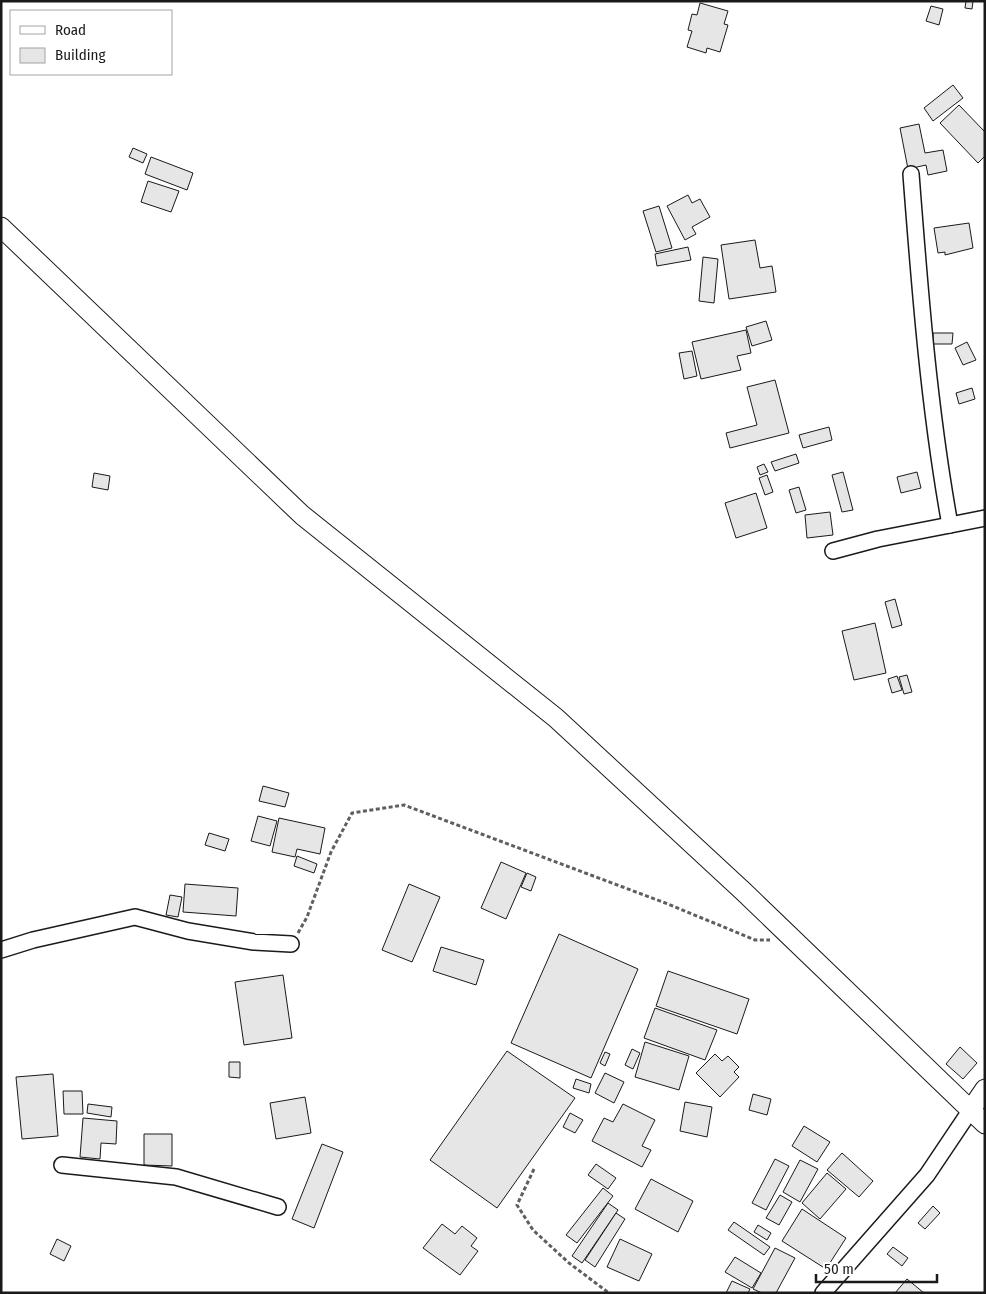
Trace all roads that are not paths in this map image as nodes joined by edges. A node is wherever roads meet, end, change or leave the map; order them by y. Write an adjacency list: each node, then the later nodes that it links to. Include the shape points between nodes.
1 (911, 174): 4 (street, via 923,325)
2 (1, 227): 9 (street, via 302,515 556,718 793,939)
3 (985, 518): 4 (street)
4 (950, 525): 5 (street)
5 (833, 551)
6 (291, 944): 7 (street, via 197,933 135,918)
7 (1, 950)
8 (985, 1089): 9 (street)
9 (970, 1111): 10 (street); 13 (street, via 927,1175)
10 (985, 1124)
11 (62, 1165): 12 (street, via 176,1177)
12 (278, 1207)
13 (823, 1293)

